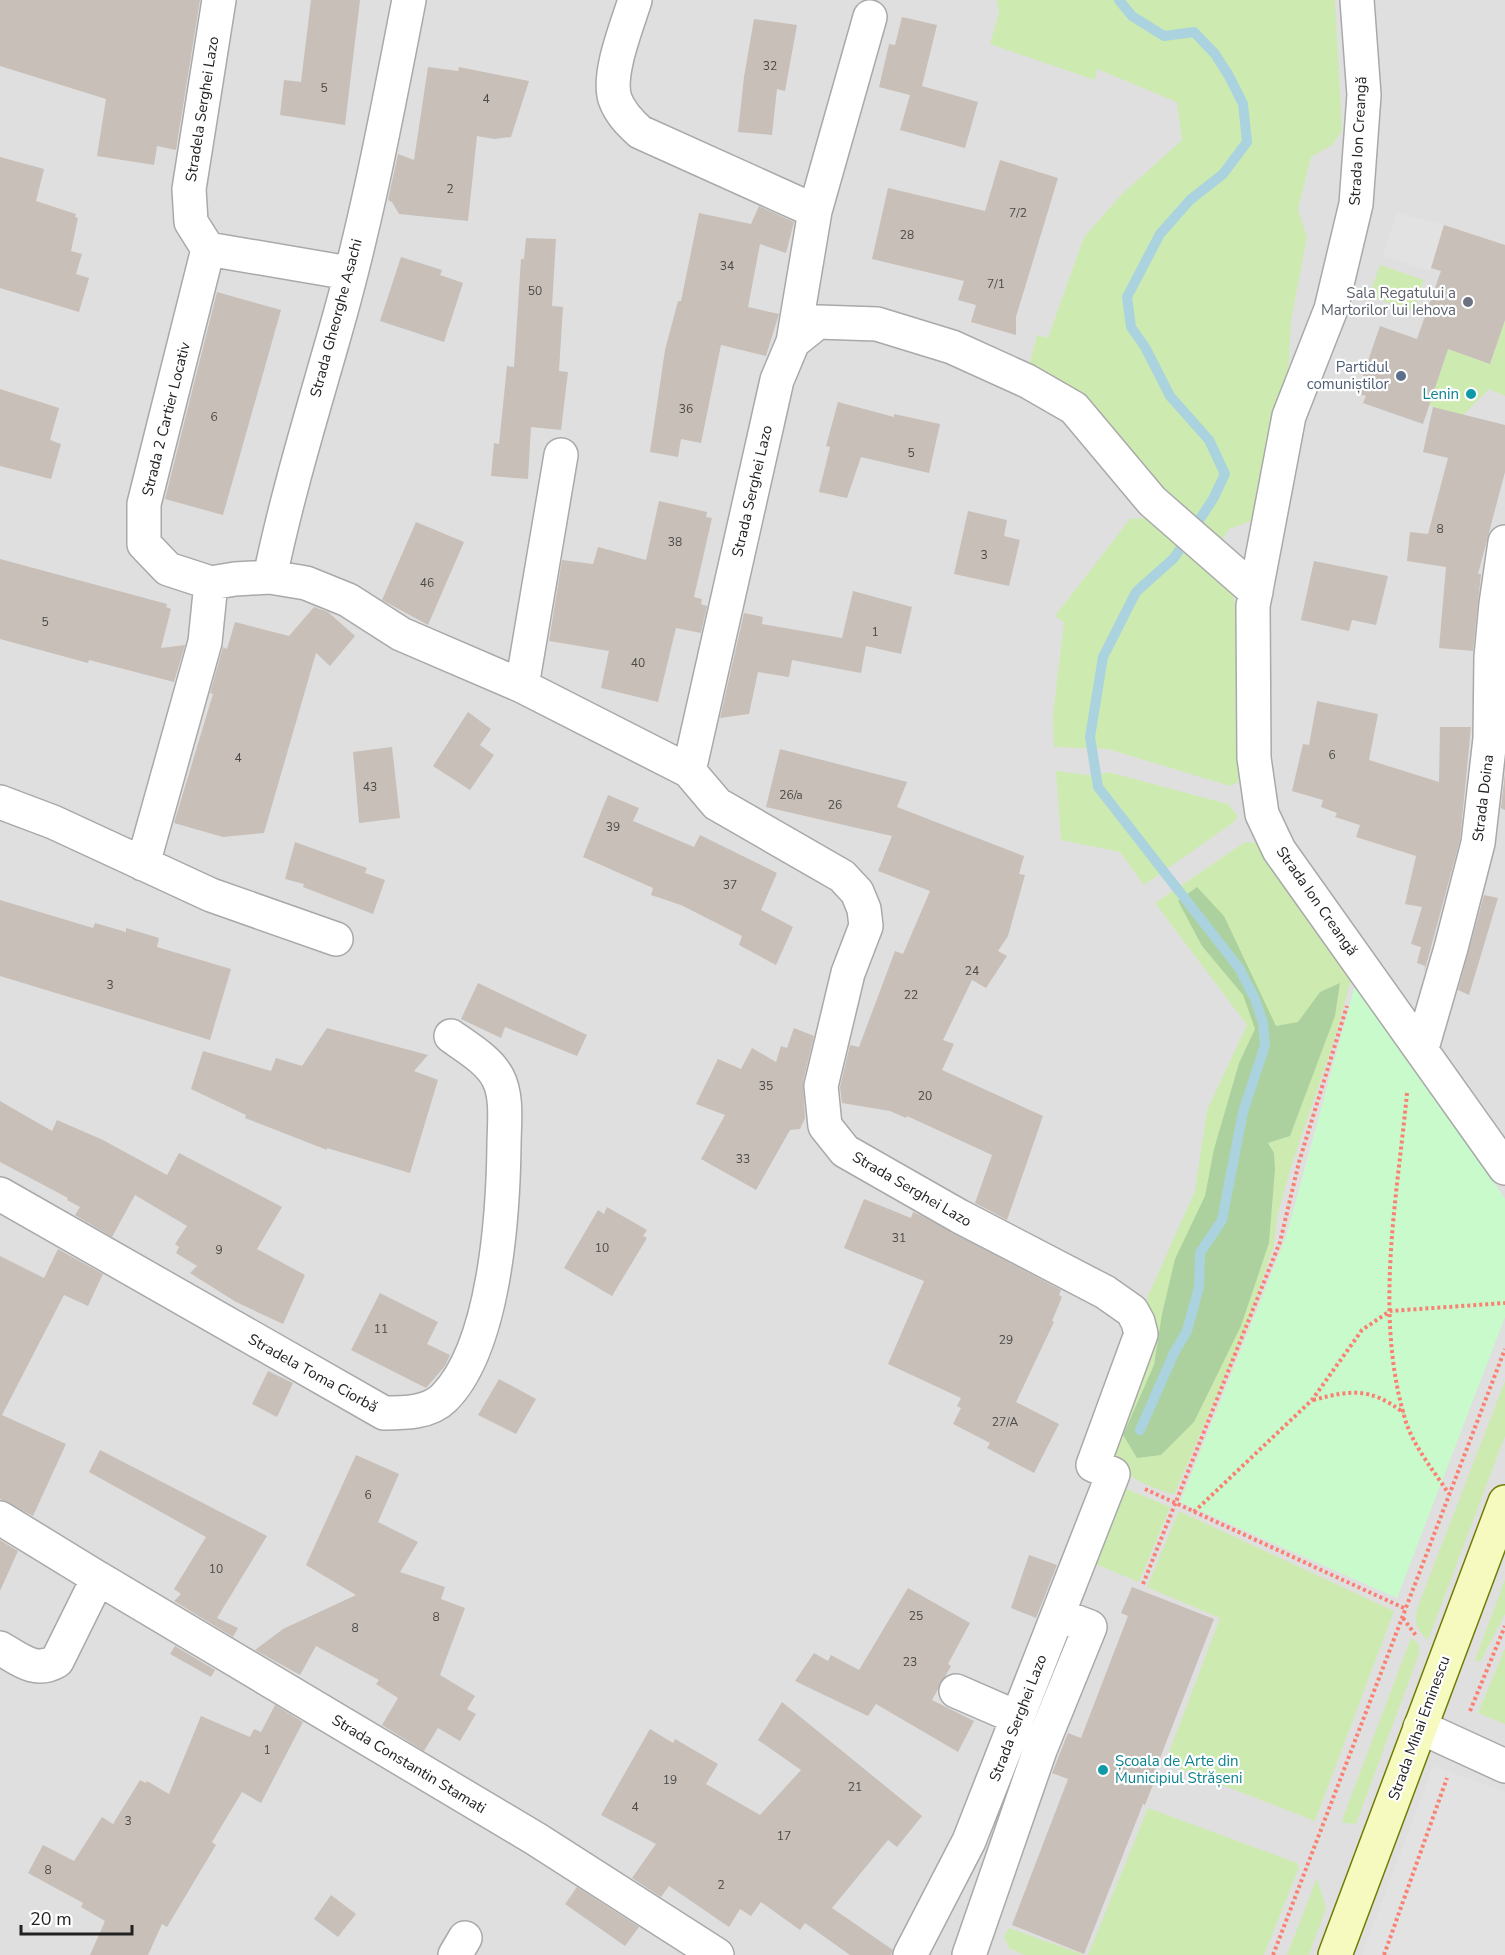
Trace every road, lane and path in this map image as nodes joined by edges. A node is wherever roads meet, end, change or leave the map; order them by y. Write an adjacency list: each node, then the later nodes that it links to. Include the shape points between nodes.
1 (219, 0): 7 (street, Stradela Serghei Lazo, via 189,189 191,222)
2 (409, 0): 8 (street, Strada Gheorghe Asachi, via 375,176)
3 (635, 0): 6 (street, via 615,69 615,98 625,118 640,132)
4 (1357, 0): 14 (street, Strada Ion Creangă, via 1364,95 1356,204 1330,309 1289,416)
5 (870, 17): 6 (street, Strada Serghei Lazo)
6 (815, 211): 9 (street, Strada Serghei Lazo)
7 (208, 249): 8 (street); 13 (street, Strada 2 Cartier Locativ, via 144,504 144,544 168,569)
8 (349, 273): 12 (street, Strada Gheorghe Asachi, via 335,335 285,504)
9 (793, 342): 14 (street, via 818,322 877,324 952,347 1027,381 1074,408 1152,501); 16 (street, Strada Serghei Lazo, via 777,380)
10 (561, 455): 15 (street)
11 (1505, 542): 22 (street, Strada Doina, via 1491,657 1490,739 1478,843 1451,948)
12 (270, 577): 13 (street); 15 (street, Strada Serghei Lazo, via 306,584 348,600 401,634)
13 (211, 583): 18 (street, via 205,642)
14 (1256, 592): 20 (street, Strada Ion Creangă, via 1254,758 1262,814 1279,850)
15 (522, 686): 16 (street, Strada Serghei Lazo)
16 (689, 771): 30 (street, Strada Serghei Lazo, via 717,804 842,876 857,892 864,909 866,926 848,973 821,1086 825,1126 834,1140 845,1151 1105,1292 1132,1311 1141,1334)
17 (0, 802): 18 (street, via 54,822)
18 (143, 864): 19 (street, via 211,895)
19 (336, 939)
20 (1360, 963): 22 (street, Strada Ion Creangă); 33 (path, via 1299,1162 1280,1242)
21 (451, 1036): 24 (street, Stradela Toma Ciorbă, via 498,1078 504,1107 504,1199 495,1272 475,1345 461,1376 443,1400 415,1413 384,1413)
22 (1417, 1041): 23 (street, Strada Ion Creangă); 26 (path, via 1394,1232)
23 (1505, 1168)
24 (0, 1194)
25 (1505, 1303): 26 (path)
26 (1390, 1311): 28 (path, via 1362,1330); 29 (path)
27 (1505, 1349): 31 (path)
28 (1312, 1401): 29 (path, via 1360,1391); 34 (path)
29 (1404, 1413): 31 (path, via 1425,1459)
30 (1103, 1470): 33 (path); 39 (street, Strada Serghei Lazo)
31 (1450, 1494): 38 (path)
32 (1505, 1502): 44 (main road, Strada Mihai Eminescu)
33 (1176, 1504): 34 (path); 37 (path)
34 (1194, 1512): 38 (path)
35 (0, 1518): 36 (street, Strada Constantin Stamati)
36 (98, 1578): 41 (street, via 57,1661 35,1668); 48 (street, Strada Constantin Stamati, via 536,1839)
37 (1143, 1584)
38 (1406, 1609): 50 (path)
39 (1059, 1615): 43 (street, Strada Serghei Lazo); 47 (street, via 1090,1627 1040,1750)
40 (1505, 1626): 45 (path)
41 (0, 1648)
42 (956, 1691): 43 (street)
43 (1016, 1717): 49 (street, Strada Serghei Lazo, via 969,1841)
44 (1420, 1726): 45 (street); 51 (main road, Strada Mihai Eminescu)
45 (1459, 1744): 46 (street); 52 (path)
46 (1505, 1766)
47 (976, 1953)
48 (717, 1955)
49 (910, 1955)
50 (1273, 1955)
51 (1335, 1955)
52 (1384, 1955)

